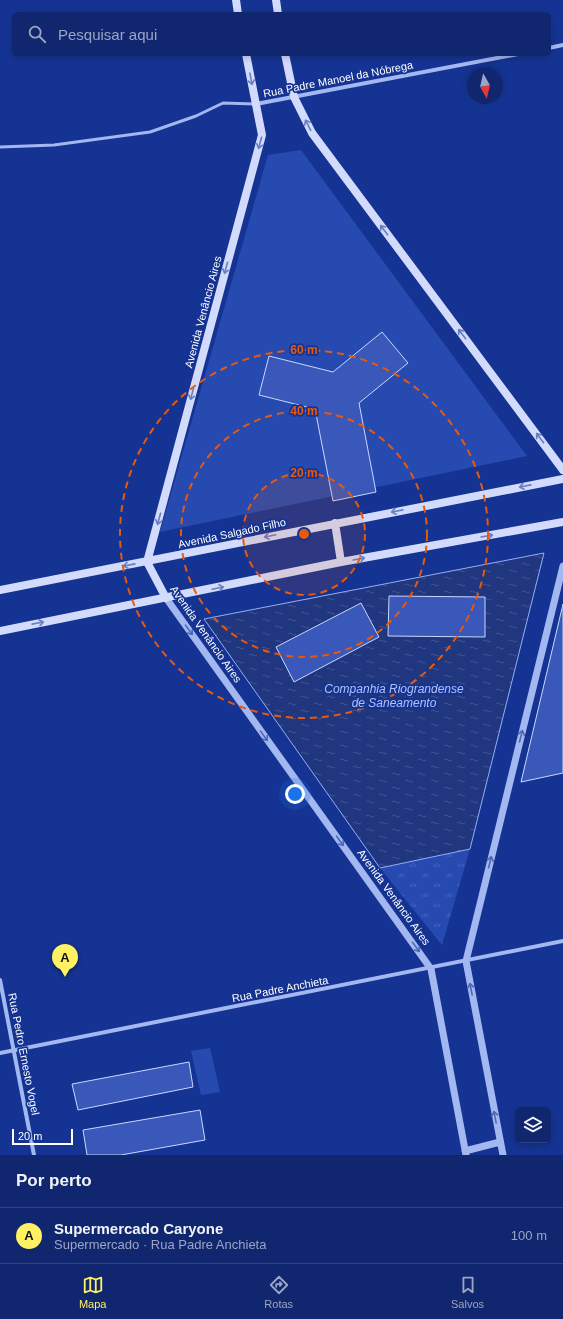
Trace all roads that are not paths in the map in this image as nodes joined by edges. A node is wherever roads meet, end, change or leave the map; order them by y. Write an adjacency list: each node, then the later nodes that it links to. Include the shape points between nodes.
1 (236, 0): 3 (main road)
2 (276, 0): 4 (main road)
3 (238, 12)
4 (278, 12)
5 (563, 45): 6 (street)
6 (551, 48)
7 (246, 56): 11 (main road, Avenida Venâncio Aires, one-way to 11)
8 (285, 56): 10 (main road)
9 (508, 56): 10 (street, Rua Padre Manoel da Nóbrega)
10 (294, 97): 11 (street, Rua Padre Manoel da Nóbrega); 13 (main road, one-way to 10, via 312,133)
11 (256, 104): 12 (lane, via 223,103 196,116 150,132 54,145); 17 (main road, Avenida Venâncio Aires, one-way to 17, via 262,135)
12 (0, 147)
13 (563, 470)
14 (563, 478): 16 (main road, Avenida Salgado Filho, one-way to 16)
15 (563, 522): 18 (main road, one-way to 15)
16 (335, 523): 17 (main road, Avenida Salgado Filho, one-way to 17); 18 (main road)
17 (147, 562): 20 (main road, Avenida Salgado Filho, one-way to 20); 21 (main road, Avenida Venâncio Aires)
18 (342, 562): 21 (main road, one-way to 18)
19 (563, 566): 24 (street, one-way to 19)
20 (0, 590)
21 (166, 598): 22 (main road, one-way to 21); 25 (street, Avenida Venâncio Aires, one-way to 25)
22 (0, 631)
23 (563, 942): 24 (street, Rua Padre Anchieta)
24 (466, 961): 25 (street, Rua Padre Anchieta); 29 (street, one-way to 24)
25 (431, 969): 27 (street, Rua Padre Anchieta); 30 (street, Avenida Venâncio Aires)
26 (0, 980): 27 (street, Rua Pedro Ernesto Vogel)
27 (14, 1051): 28 (street, Rua Padre Anchieta); 31 (street, Rua Pedro Ernesto Vogel)
28 (0, 1053)
29 (500, 1142): 30 (street); 32 (street)
30 (465, 1153)
31 (34, 1155)
32 (502, 1155)

